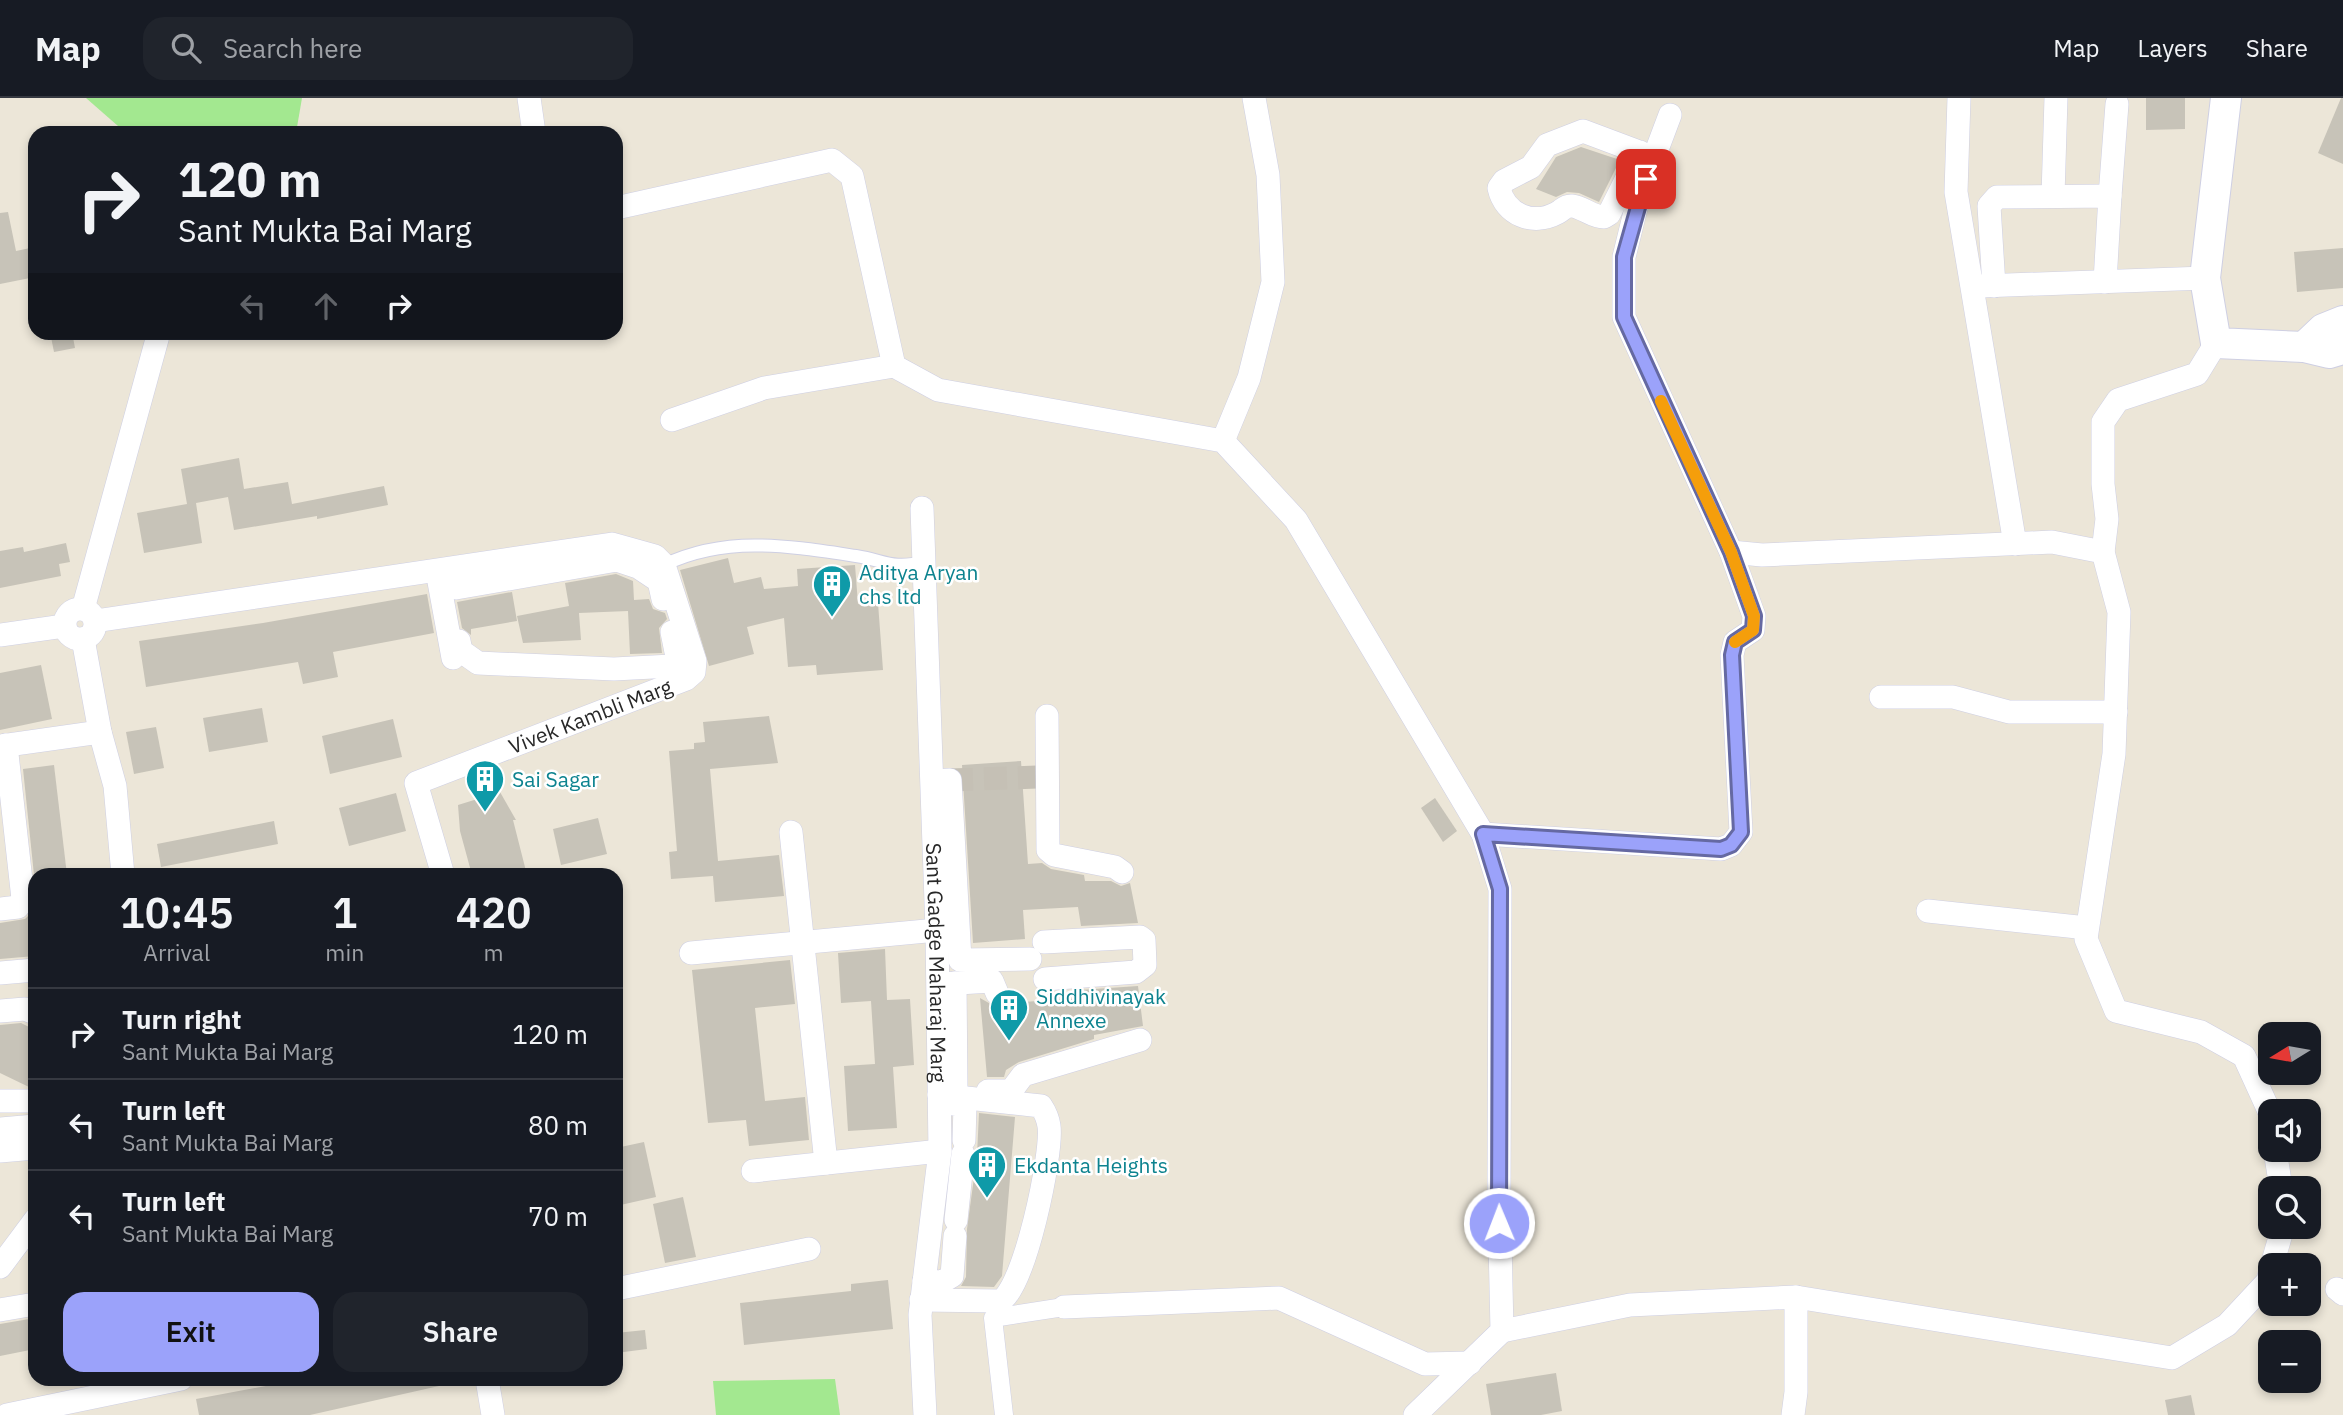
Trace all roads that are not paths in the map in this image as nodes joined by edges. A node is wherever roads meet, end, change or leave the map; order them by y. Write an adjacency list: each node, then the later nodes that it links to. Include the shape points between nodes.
1 (529, 98): 8 (street)
2 (1254, 98): 23 (street, via 1268,176 1273,282 1249,378)
3 (1959, 98): 15 (street, via 1956,192)
4 (2056, 98): 10 (street)
5 (2226, 98): 13 (street)
6 (2117, 104): 11 (street)
7 (1670, 115): 9 (street)
8 (533, 126)
9 (1647, 155): 9 (street, via 1583,131 1573,133 1547,145 1531,167 1504,181 1501,196 1511,211 1521,216 1537,218 1573,206 1604,217); 26 (street, via 1624,257 1624,317)
10 (2053, 196): 11 (street); 15 (street, via 1993,200)
11 (2109, 196): 14 (street)
12 (623, 206): 21 (street, via 832,160 852,176)
13 (2205, 278): 14 (street); 18 (street)
14 (2105, 282): 15 (street)
15 (1983, 286): 25 (street)
16 (2343, 321): 19 (street, via 2323,329)
17 (157, 340): 34 (street)
18 (2216, 343): 19 (street); 27 (street, via 2197,374 2118,400 2103,422 2107,519)
19 (2304, 347): 20 (street, via 2329,353)
20 (2343, 349)
21 (894, 366): 22 (street, via 764,388); 23 (street, via 938,390)
22 (672, 420)
23 (1223, 442): 43 (street, via 1296,520)
24 (922, 508): 29 (street, Sant Gadge Maharaj Marg)
25 (2015, 544): 26 (street, via 1762,555); 27 (street, via 2052,542)
26 (1731, 552): 43 (street, via 1754,616 1753,630 1735,642 1732,655 1741,832 1731,845 1721,849)
27 (2103, 552): 37 (street, via 2119,611)
28 (564, 560): 30 (street, via 612,544 654,556); 31 (street); 32 (street, via 626,561 659,582 678,662 614,669 478,663 456,650)
29 (925, 562): 30 (lane, via 899,568 864,557 733,544 690,553); 41 (street, Sant Gadge Maharaj Marg)
30 (664, 565): 45 (street, Vivek Kambli Marg, via 695,661 694,672 686,679 416,783)
31 (504, 570): 32 (street); 33 (street)
32 (437, 571): 34 (street)
33 (456, 588)
34 (87, 623): 35 (street, via 69,635 64,626); 39 (street)
35 (0, 635)
36 (1881, 697): 37 (street, via 1953,697 2009,712)
37 (2116, 712): 49 (street, via 2114,754)
38 (1048, 716): 46 (street, via 1042,777 1050,853)
39 (100, 732): 40 (street); 44 (street, via 115,786)
40 (3, 745): 47 (street, via 23,899 18,907)
41 (933, 781): 50 (street, Sant Gadge Maharaj Marg); 55 (street, via 950,780)
42 (791, 832): 51 (street)
43 (1483, 834): 84 (street, via 1500,889)
44 (122, 868)
45 (441, 868)
46 (1122, 872)
47 (0, 909)
48 (1928, 911): 49 (street)
49 (2087, 928): 62 (street, via 2085,939 2116,1011 2201,1032 2244,1056)
50 (937, 930): 51 (street); 55 (street, Sant Gadge Maharaj Marg)
51 (803, 941): 52 (street); 70 (street)
52 (691, 953)
53 (1044, 962): 55 (street)
54 (28, 971): 56 (street)
55 (945, 971): 57 (street, via 992,981); 61 (street, Sant Gadge Maharaj Marg)
56 (0, 973)
57 (998, 993)
58 (28, 1010): 59 (street)
59 (0, 1011)
60 (1140, 1040): 61 (street, via 1023,1075 1011,1091)
61 (946, 1090): 69 (street, Sant Gadge Maharaj Marg); 73 (street, via 966,1107); 78 (street, via 1041,1106 1048,1119 1049,1139 1030,1242 1009,1296 1000,1301)
62 (2264, 1099)
63 (28, 1100): 64 (street)
64 (0, 1101)
65 (28, 1127): 66 (street)
66 (0, 1129)
67 (28, 1149): 68 (street)
68 (0, 1151)
69 (940, 1151): 70 (street); 72 (street, Sant Gadge Maharaj Marg)
70 (826, 1163): 71 (street)
71 (753, 1171)
72 (936, 1187): 73 (street); 78 (street, Sant Gadge Maharaj Marg)
73 (960, 1188): 78 (street, via 952,1276)
74 (28, 1229): 76 (street)
75 (810, 1249): 77 (street)
76 (0, 1267)
77 (623, 1288)
78 (923, 1290): 91 (street, Sant Gadge Maharaj Marg)
79 (2258, 1292): 80 (street, via 2227,1325 2172,1358)
80 (1796, 1297): 84 (street, via 1630,1305); 93 (street)
81 (28, 1305): 83 (street)
82 (1064, 1307): 85 (street, via 1279,1298 1425,1364); 92 (street, via 993,1318)
83 (0, 1310)
84 (1502, 1331): 85 (street)
85 (1470, 1363): 88 (street)
86 (147, 1386): 89 (street)
87 (488, 1386): 90 (street)
88 (1423, 1412)
89 (7, 1415)
90 (493, 1415)
91 (925, 1415)
92 (1004, 1415)
93 (1793, 1415)

